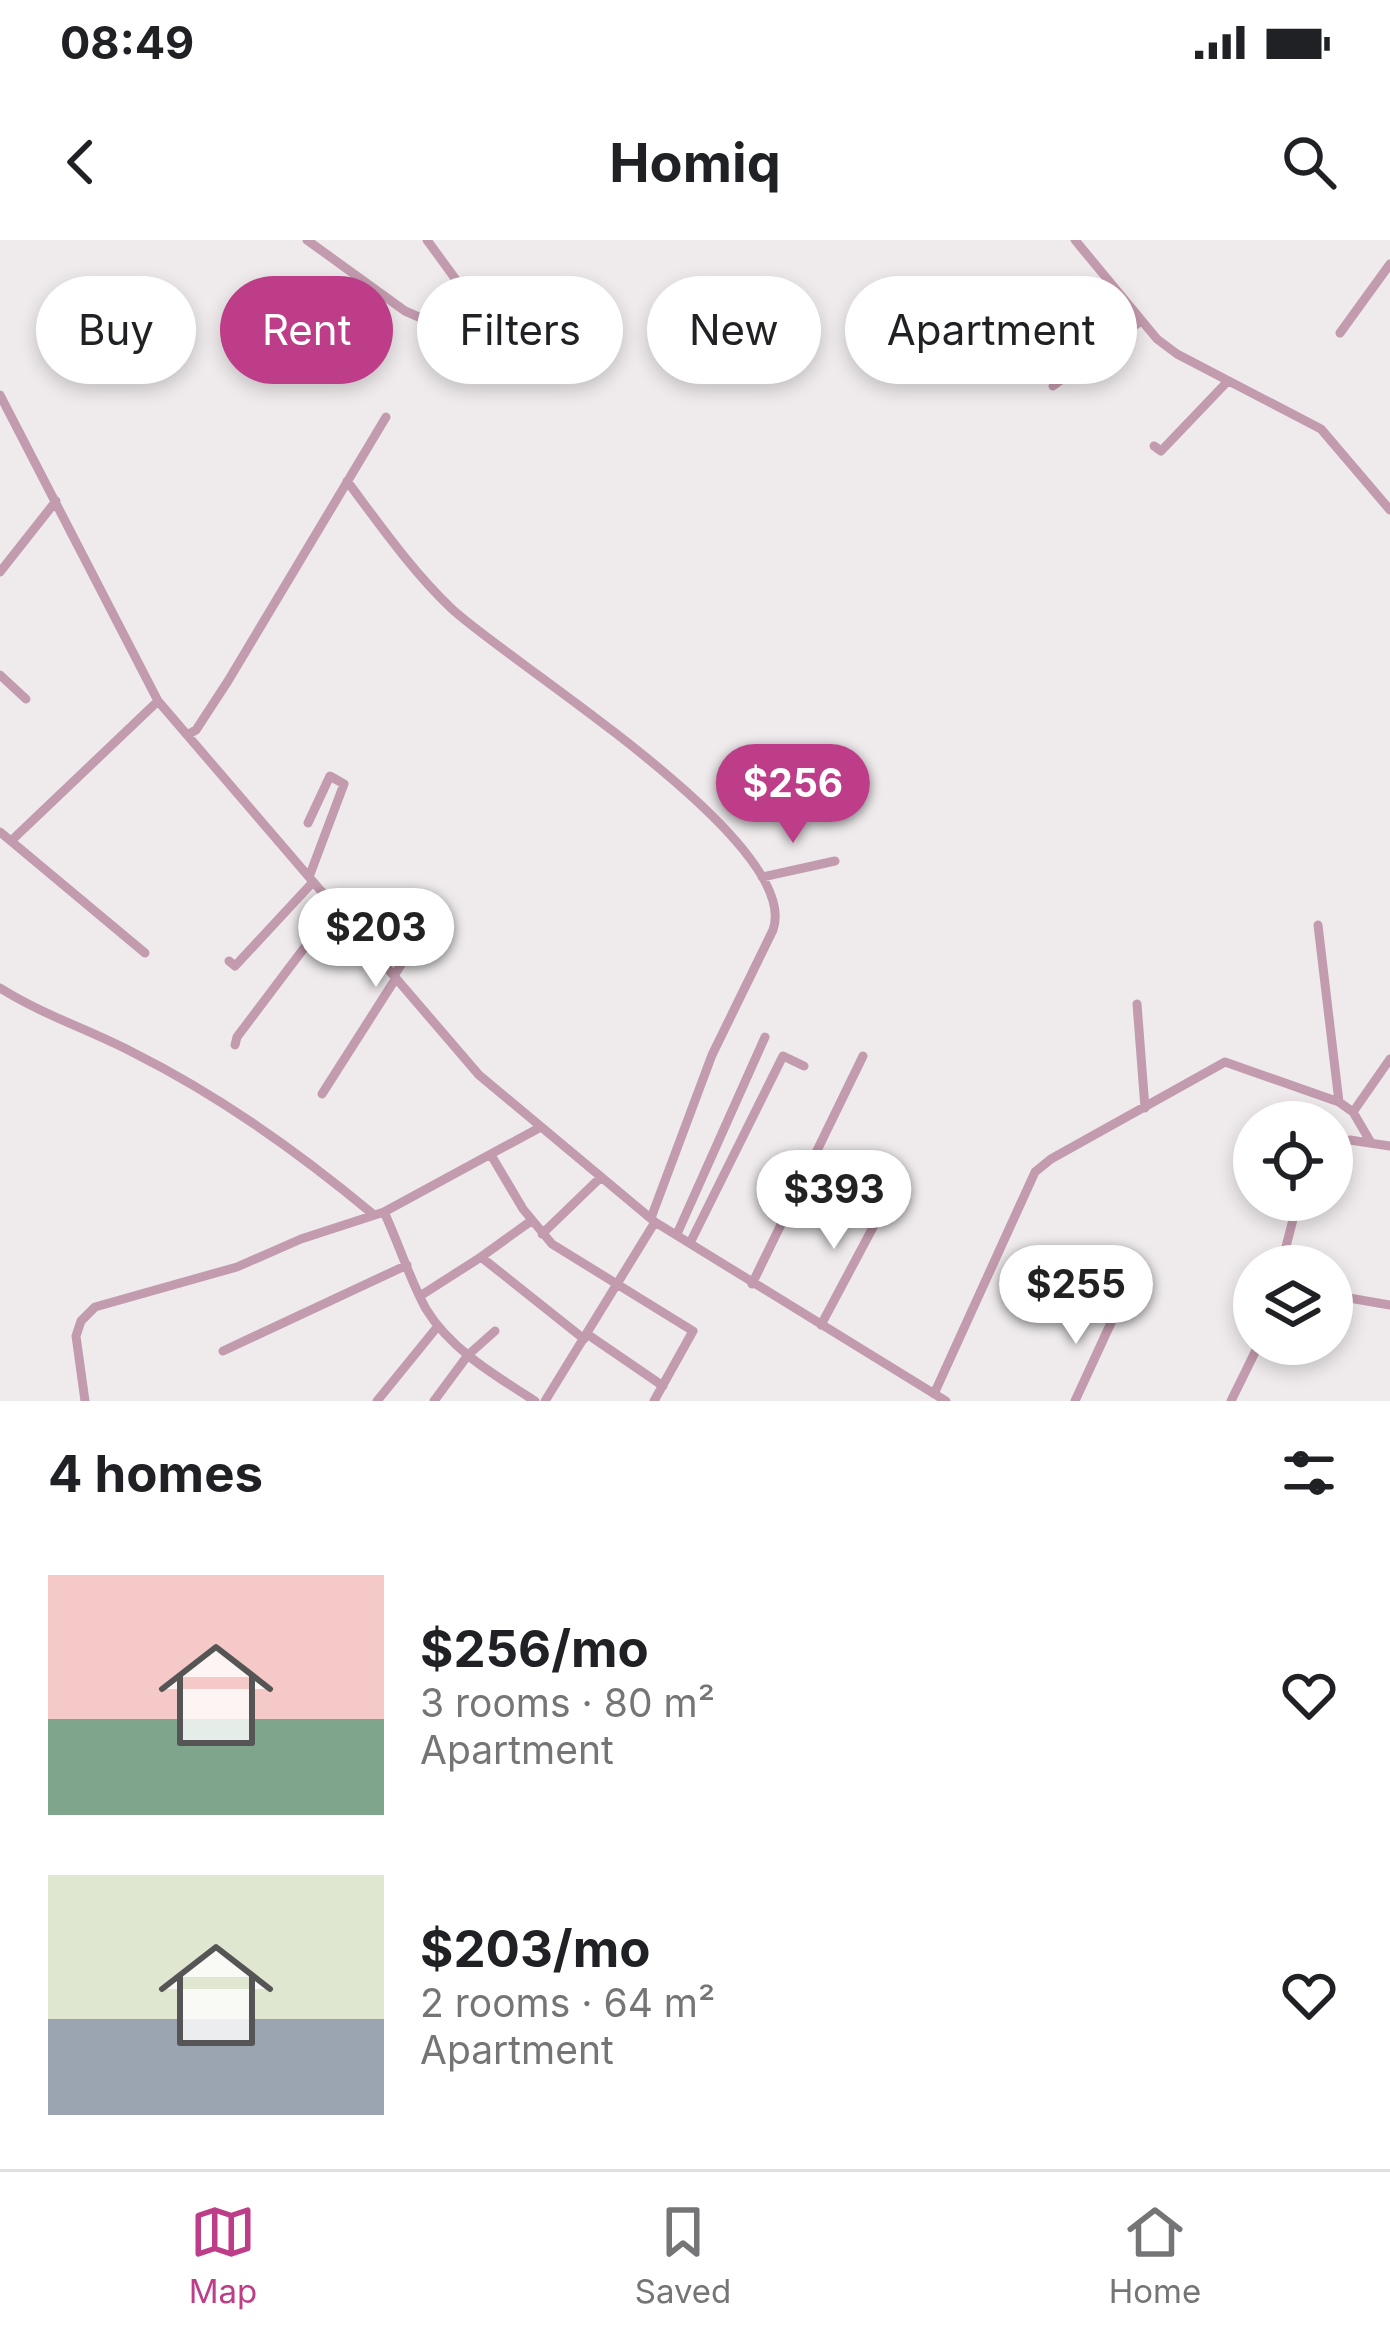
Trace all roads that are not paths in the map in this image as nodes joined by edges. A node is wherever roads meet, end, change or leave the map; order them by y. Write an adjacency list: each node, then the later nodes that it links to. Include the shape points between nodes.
1 (307, 240): 2 (street, via 435,324 464,302)
2 (428, 240)
3 (1075, 240): 5 (street)
4 (1390, 264): 6 (street)
5 (1142, 321): 7 (street, via 1177,354); 8 (street)
6 (1340, 333)
7 (1228, 381): 11 (street, via 1161,451); 14 (street, via 1321,429)
8 (1053, 386)
9 (0, 395): 13 (street)
10 (386, 417): 12 (street)
11 (1154, 446)
12 (347, 481): 19 (street); 24 (street, via 452,608 672,777)
13 (56, 501): 15 (street); 18 (street)
14 (1390, 510)
15 (0, 572)
16 (0, 675): 17 (street)
17 (26, 699)
18 (158, 701): 19 (street); 22 (street)
19 (187, 735): 25 (street)
20 (308, 823): 25 (street, via 330,776 344,784)
21 (0, 832): 22 (street)
22 (10, 841): 29 (street)
23 (835, 861): 24 (street)
24 (762, 877): 52 (street, via 778,918 712,1055)
25 (311, 879): 26 (street); 30 (street, via 236,966)
26 (334, 908): 31 (street); 35 (street)
27 (427, 916): 31 (street)
28 (1318, 925): 41 (street)
29 (145, 953)
30 (230, 961)
31 (395, 977): 39 (street); 44 (street, via 479,1075)
32 (0, 988): 51 (street, via 203,1092)
33 (1137, 1004): 42 (street)
34 (765, 1037): 55 (street)
35 (235, 1046)
36 (863, 1056): 59 (street)
37 (1390, 1059): 43 (street)
38 (804, 1066): 56 (street, via 783,1056)
39 (322, 1094)
40 (1336, 1101): 42 (street, via 1225,1062)
41 (1339, 1101)
42 (1145, 1108): 73 (street, via 1038,1168)
43 (1353, 1112): 46 (street)
44 (539, 1128): 48 (street); 49 (street)
45 (1353, 1140): 46 (street)
46 (1370, 1141): 47 (street)
47 (1390, 1146)
48 (491, 1155): 51 (street); 53 (street)
49 (599, 1178): 52 (street); 54 (street)
50 (887, 1201): 65 (street)
51 (379, 1214): 58 (street); 74 (street, via 237,1267 95,1307 76,1336)
52 (653, 1220): 55 (street); 60 (street)
53 (531, 1221): 54 (street); 57 (street)
54 (542, 1234): 60 (street)
55 (677, 1234): 56 (street)
56 (690, 1243): 59 (street)
57 (481, 1257): 61 (street); 68 (street)
58 (406, 1265): 61 (street); 69 (street)
59 (752, 1284): 65 (street)
60 (615, 1287): 68 (street); 72 (street, via 693,1331)
61 (420, 1296): 66 (street)
62 (1353, 1299): 63 (street)
63 (1390, 1305)
64 (1116, 1312): 81 (street)
65 (821, 1325): 73 (street)
66 (439, 1326): 70 (street); 75 (street)
67 (495, 1330): 70 (street)
68 (586, 1336): 72 (street); 78 (street)
69 (223, 1351)
70 (468, 1354): 76 (street); 77 (street)
71 (1249, 1365): 82 (street)
72 (662, 1386): 79 (street)
73 (934, 1394): 80 (street)
74 (85, 1401)
75 (377, 1401)
76 (434, 1401)
77 (535, 1401)
78 (545, 1401)
79 (654, 1401)
80 (946, 1401)
81 (1076, 1401)
82 (1232, 1401)

